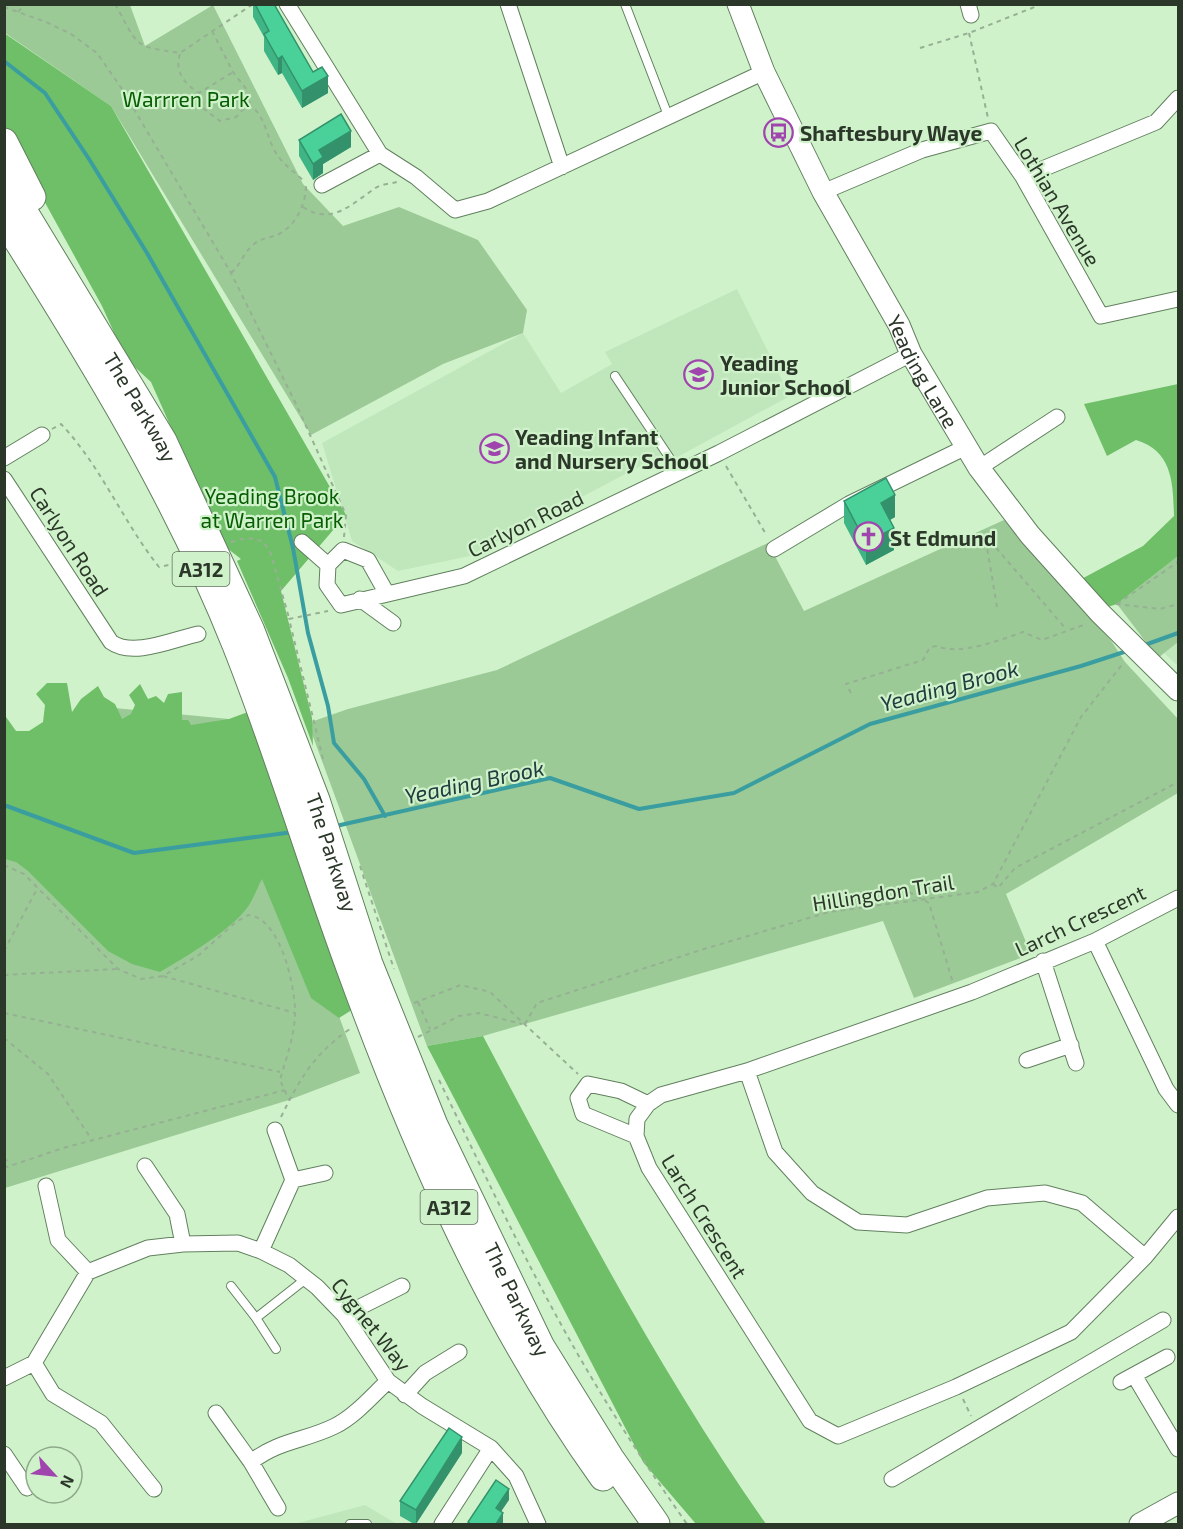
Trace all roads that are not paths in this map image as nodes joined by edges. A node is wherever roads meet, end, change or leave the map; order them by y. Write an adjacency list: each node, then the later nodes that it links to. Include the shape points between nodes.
1 (287, 4): 9 (street)
2 (508, 4): 10 (street)
3 (625, 4): 7 (lane)
4 (738, 4): 5 (street, Yeading Lane)
5 (764, 72): 7 (street); 14 (street, Yeading Lane)
6 (1179, 98): 11 (street, via 1156,122)
7 (669, 118): 10 (street)
8 (4, 142): 18 (highway, A312)
9 (380, 154): 10 (street, via 416,177 455,210 488,201); 13 (street)
10 (562, 167)
11 (1023, 177): 14 (street, Lothian Avenue, via 992,131 922,150); 17 (street, Lothian Avenue, via 1101,316)
12 (4, 179): 18 (highway, The Parkway / A312)
13 (322, 185)
14 (823, 192): 19 (street, Yeading Lane, via 899,325)
15 (4, 219): 18 (highway, The Parkway / A312)
16 (4, 249): 18 (highway, A312)
17 (1179, 299)
18 (89, 334): 36 (highway, The Parkway / A312, via 235,642 306,805)
19 (911, 354): 23 (street, Yeading Lane); 26 (street, Carlyon Road)
20 (615, 376): 26 (lane)
21 (1057, 417): 25 (street)
22 (42, 435): 24 (street)
23 (966, 447): 25 (street, Yeading Lane); 29 (street, via 849,504)
24 (4, 458)
25 (979, 468): 35 (street, Yeading Lane, via 1030,535 1108,612 1133,647)
26 (679, 472): 31 (street, Carlyon Road, via 464,576)
27 (4, 479): 34 (street, Carlyon Road, via 111,642 134,648)
28 (302, 542): 30 (street)
29 (774, 549)
30 (328, 565): 31 (street, via 343,550 368,560); 32 (street, Carlyon Road, via 327,585 341,605)
31 (386, 592): 32 (street, Carlyon Road)
32 (360, 599): 33 (street)
33 (393, 623)
34 (198, 634)
35 (1179, 690)
36 (324, 858): 84 (highway, The Parkway / A312, via 381,1052 452,1214 526,1361 568,1429); 85 (highway, The Parkway / A312, via 470,1204 541,1347)
37 (1179, 898): 38 (street, Larch Crescent)
38 (1095, 940): 39 (street, Larch Crescent); 45 (street, via 1166,1089)
39 (1043, 961): 40 (street); 43 (street, Larch Crescent, via 958,997)
40 (1071, 1045): 41 (street); 42 (street)
41 (1027, 1060)
42 (1076, 1064)
43 (747, 1071): 44 (street, Larch Crescent, via 661,1095); 55 (street, via 775,1152 812,1193 858,1222 907,1225 987,1198 1045,1193 1082,1203)
44 (648, 1104): 47 (street, via 638,1119); 47 (street, via 621,1091 588,1084 578,1098 583,1114)
45 (1179, 1105)
46 (275, 1130): 50 (street)
47 (636, 1136): 55 (street, Larch Crescent, via 649,1168 810,1421 838,1437 1071,1332)
48 (145, 1166): 53 (street, via 177,1214)
49 (325, 1173): 50 (street)
50 (293, 1180): 54 (street)
51 (46, 1186): 56 (street, via 58,1240)
52 (1179, 1217): 55 (street, Larch Crescent)
53 (183, 1244): 54 (street, Cygnet Way, via 238,1243); 56 (street, Cygnet Way, via 148,1248)
54 (261, 1251): 57 (street, Cygnet Way)
55 (1145, 1257)
56 (88, 1272): 66 (street)
57 (307, 1278): 60 (street, Cygnet Way); 61 (lane)
58 (231, 1286): 61 (lane)
59 (402, 1286): 60 (street)
60 (344, 1316): 68 (street, Cygnet Way)
61 (256, 1318): 63 (lane)
62 (1163, 1320): 75 (street)
63 (276, 1349)
64 (459, 1352): 69 (street, via 425,1372)
65 (1167, 1357): 72 (street, via 1127,1378)
66 (34, 1364): 67 (street); 77 (street, via 53,1394 101,1423)
67 (4, 1378)
68 (388, 1381): 69 (street, Cygnet Way); 74 (street, via 336,1426 273,1447)
69 (405, 1395): 71 (street, Cygnet Way)
70 (216, 1413): 74 (street)
71 (491, 1448): 82 (street, via 471,1494); 83 (street, Cygnet Way, via 516,1476)
72 (1179, 1449)
73 (4, 1454): 76 (street)
74 (251, 1462): 79 (street)
75 (892, 1479)
76 (24, 1484)
77 (154, 1489)
78 (1179, 1503): 86 (street)
79 (278, 1508)
80 (351, 1524): 81 (lane)
81 (366, 1524)
82 (442, 1524)
83 (538, 1524)
84 (637, 1524)
85 (656, 1524)
86 (1140, 1524)

